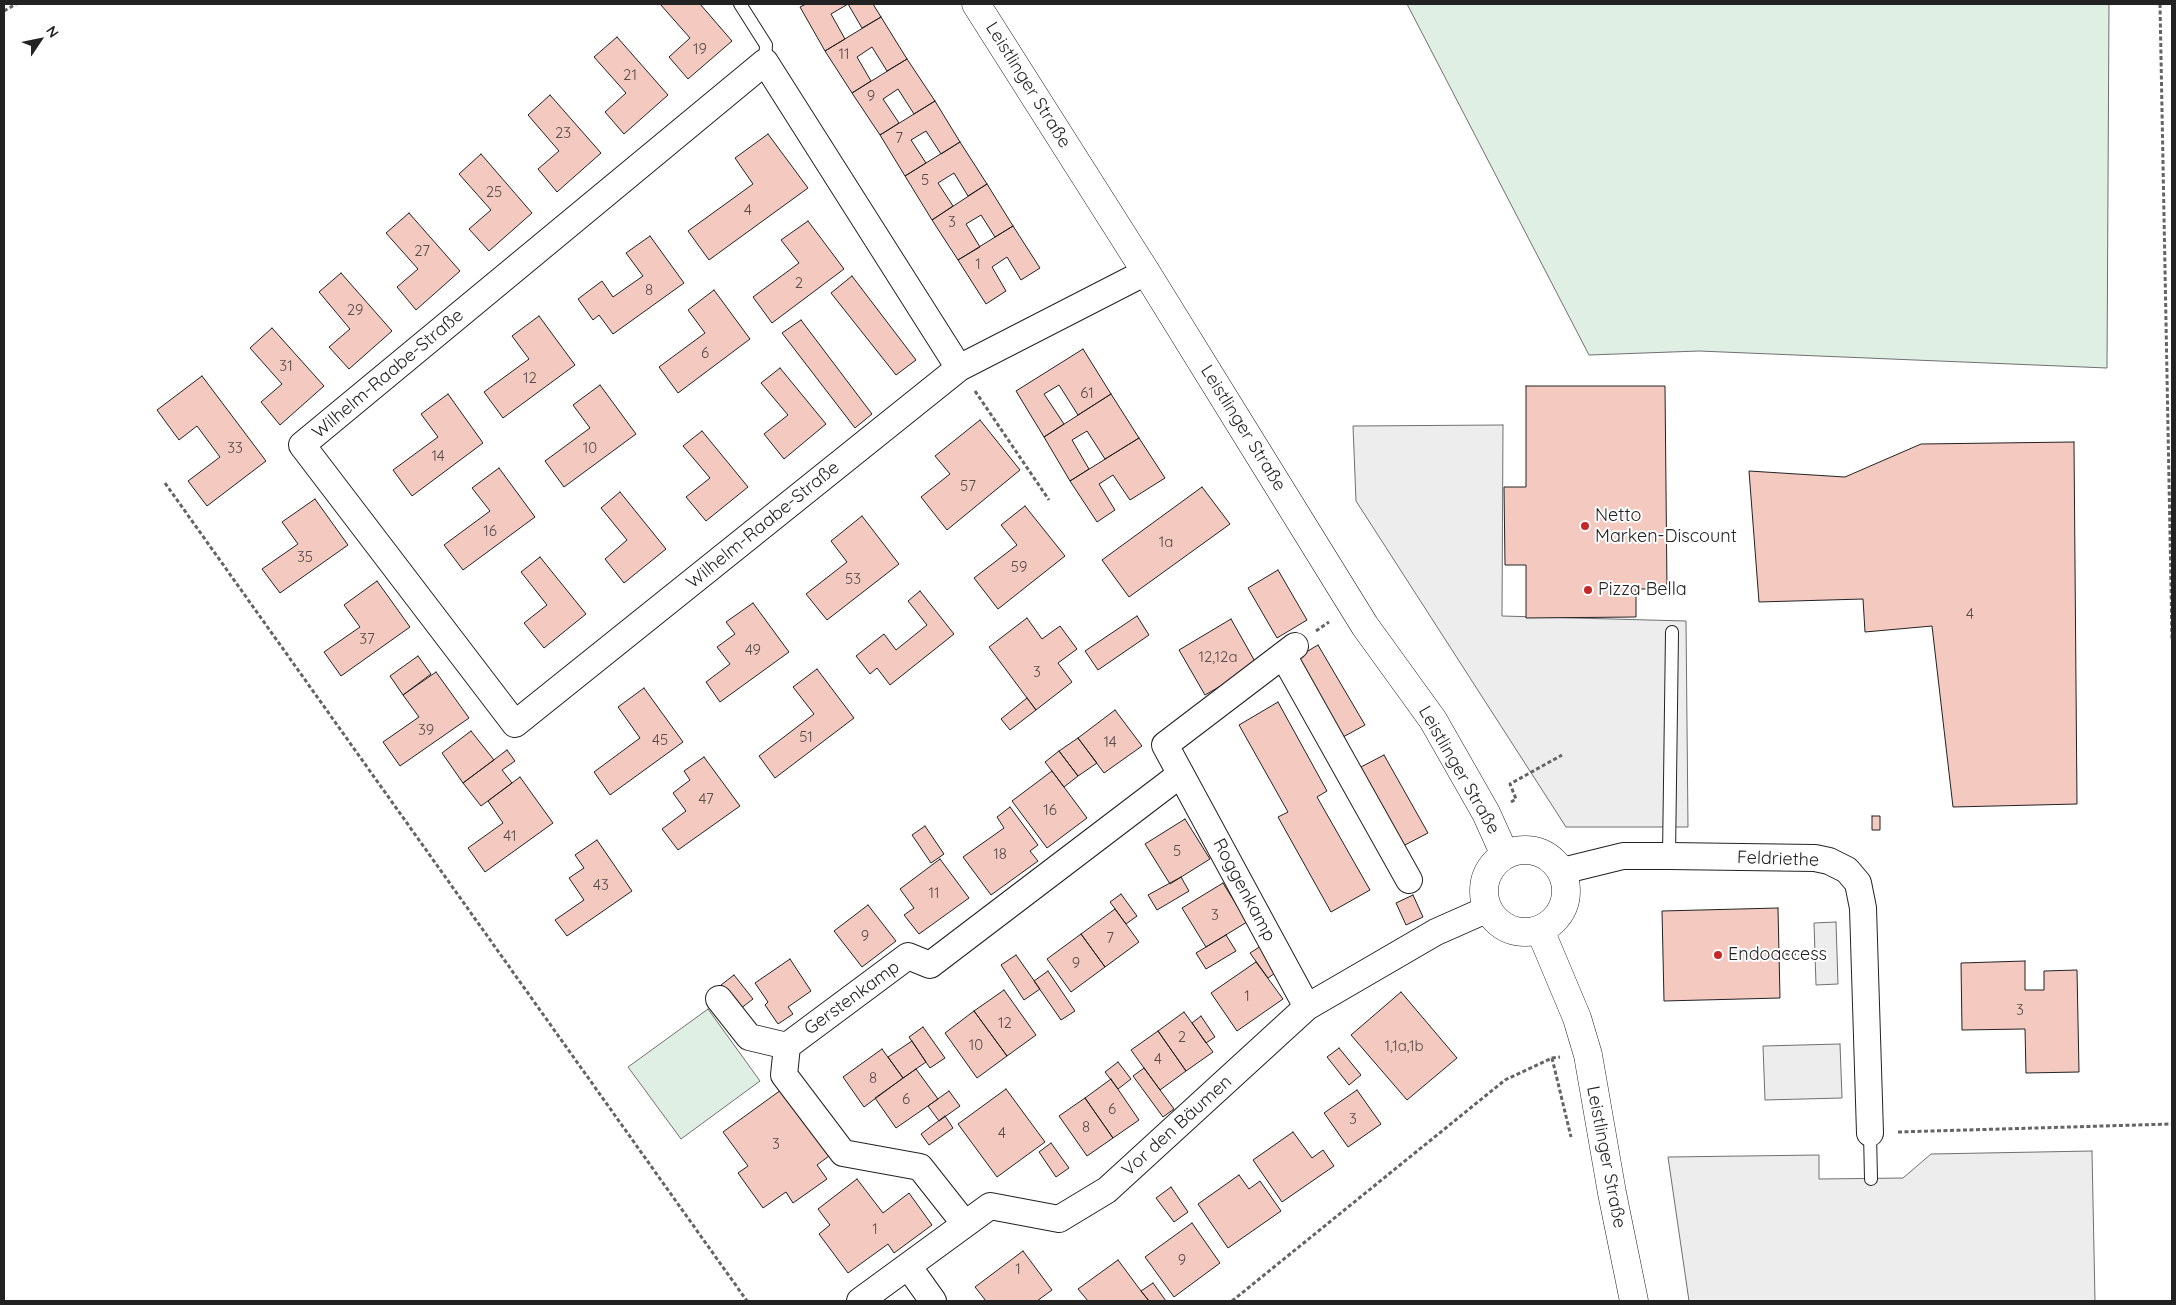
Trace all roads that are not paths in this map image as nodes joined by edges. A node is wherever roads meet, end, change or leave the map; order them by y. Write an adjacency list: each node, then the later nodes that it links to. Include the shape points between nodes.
1 (740, 4): 3 (lane, via 766,45)
2 (976, 4): 4 (street, Leistlinger Straße)
3 (765, 62): 5 (street); 5 (street, Wilhelm-Raabe-Straße, via 302,445 515,724)
4 (1146, 272): 5 (street, Wilhelm-Raabe-Straße); 8 (street, Leistlinger Straße, via 1365,626 1433,720 1486,813)
5 (959, 368)
6 (1672, 632): 9 (lane)
7 (1181, 774): 11 (street, Roggenkamp, via 1164,745 1289,651); 15 (street, Roggenkamp); 16 (street, Gerstenkamp, via 930,965 908,956)
8 (1505, 855): 10 (street, Leistlinger Straße, via 1516,850 1542,853); 12 (street, Leistlinger Straße, via 1494,864 1484,884)
9 (1669, 856): 10 (street, Feldriethe, via 1623,856); 17 (street, Feldriethe, via 1815,858 1848,870 1858,884 1863,908)
10 (1562, 871): 13 (street, via 1566,891 1562,911 1554,922)
11 (1409, 880)
12 (1488, 909): 13 (street, via 1510,930); 15 (street, Vor den Bäumen, via 1436,932)
13 (1540, 930): 23 (street, Leistlinger Straße, via 1577,1018 1588,1055)
14 (719, 998): 16 (street, Gerstenkamp, via 749,1037)
15 (1307, 1007): 19 (street, Vor den Bäumen, via 1107,1190 1060,1218 990,1206)
16 (787, 1046): 19 (street, Gerstenkamp, via 784,1075 844,1152 920,1168)
17 (1870, 1133): 18 (lane)
18 (1871, 1179)
19 (965, 1224): 20 (street, Vor den Bäumen)
20 (908, 1266): 21 (street, Vor den Bäumen); 22 (street)
21 (860, 1301)
22 (933, 1301)
23 (1634, 1301)

